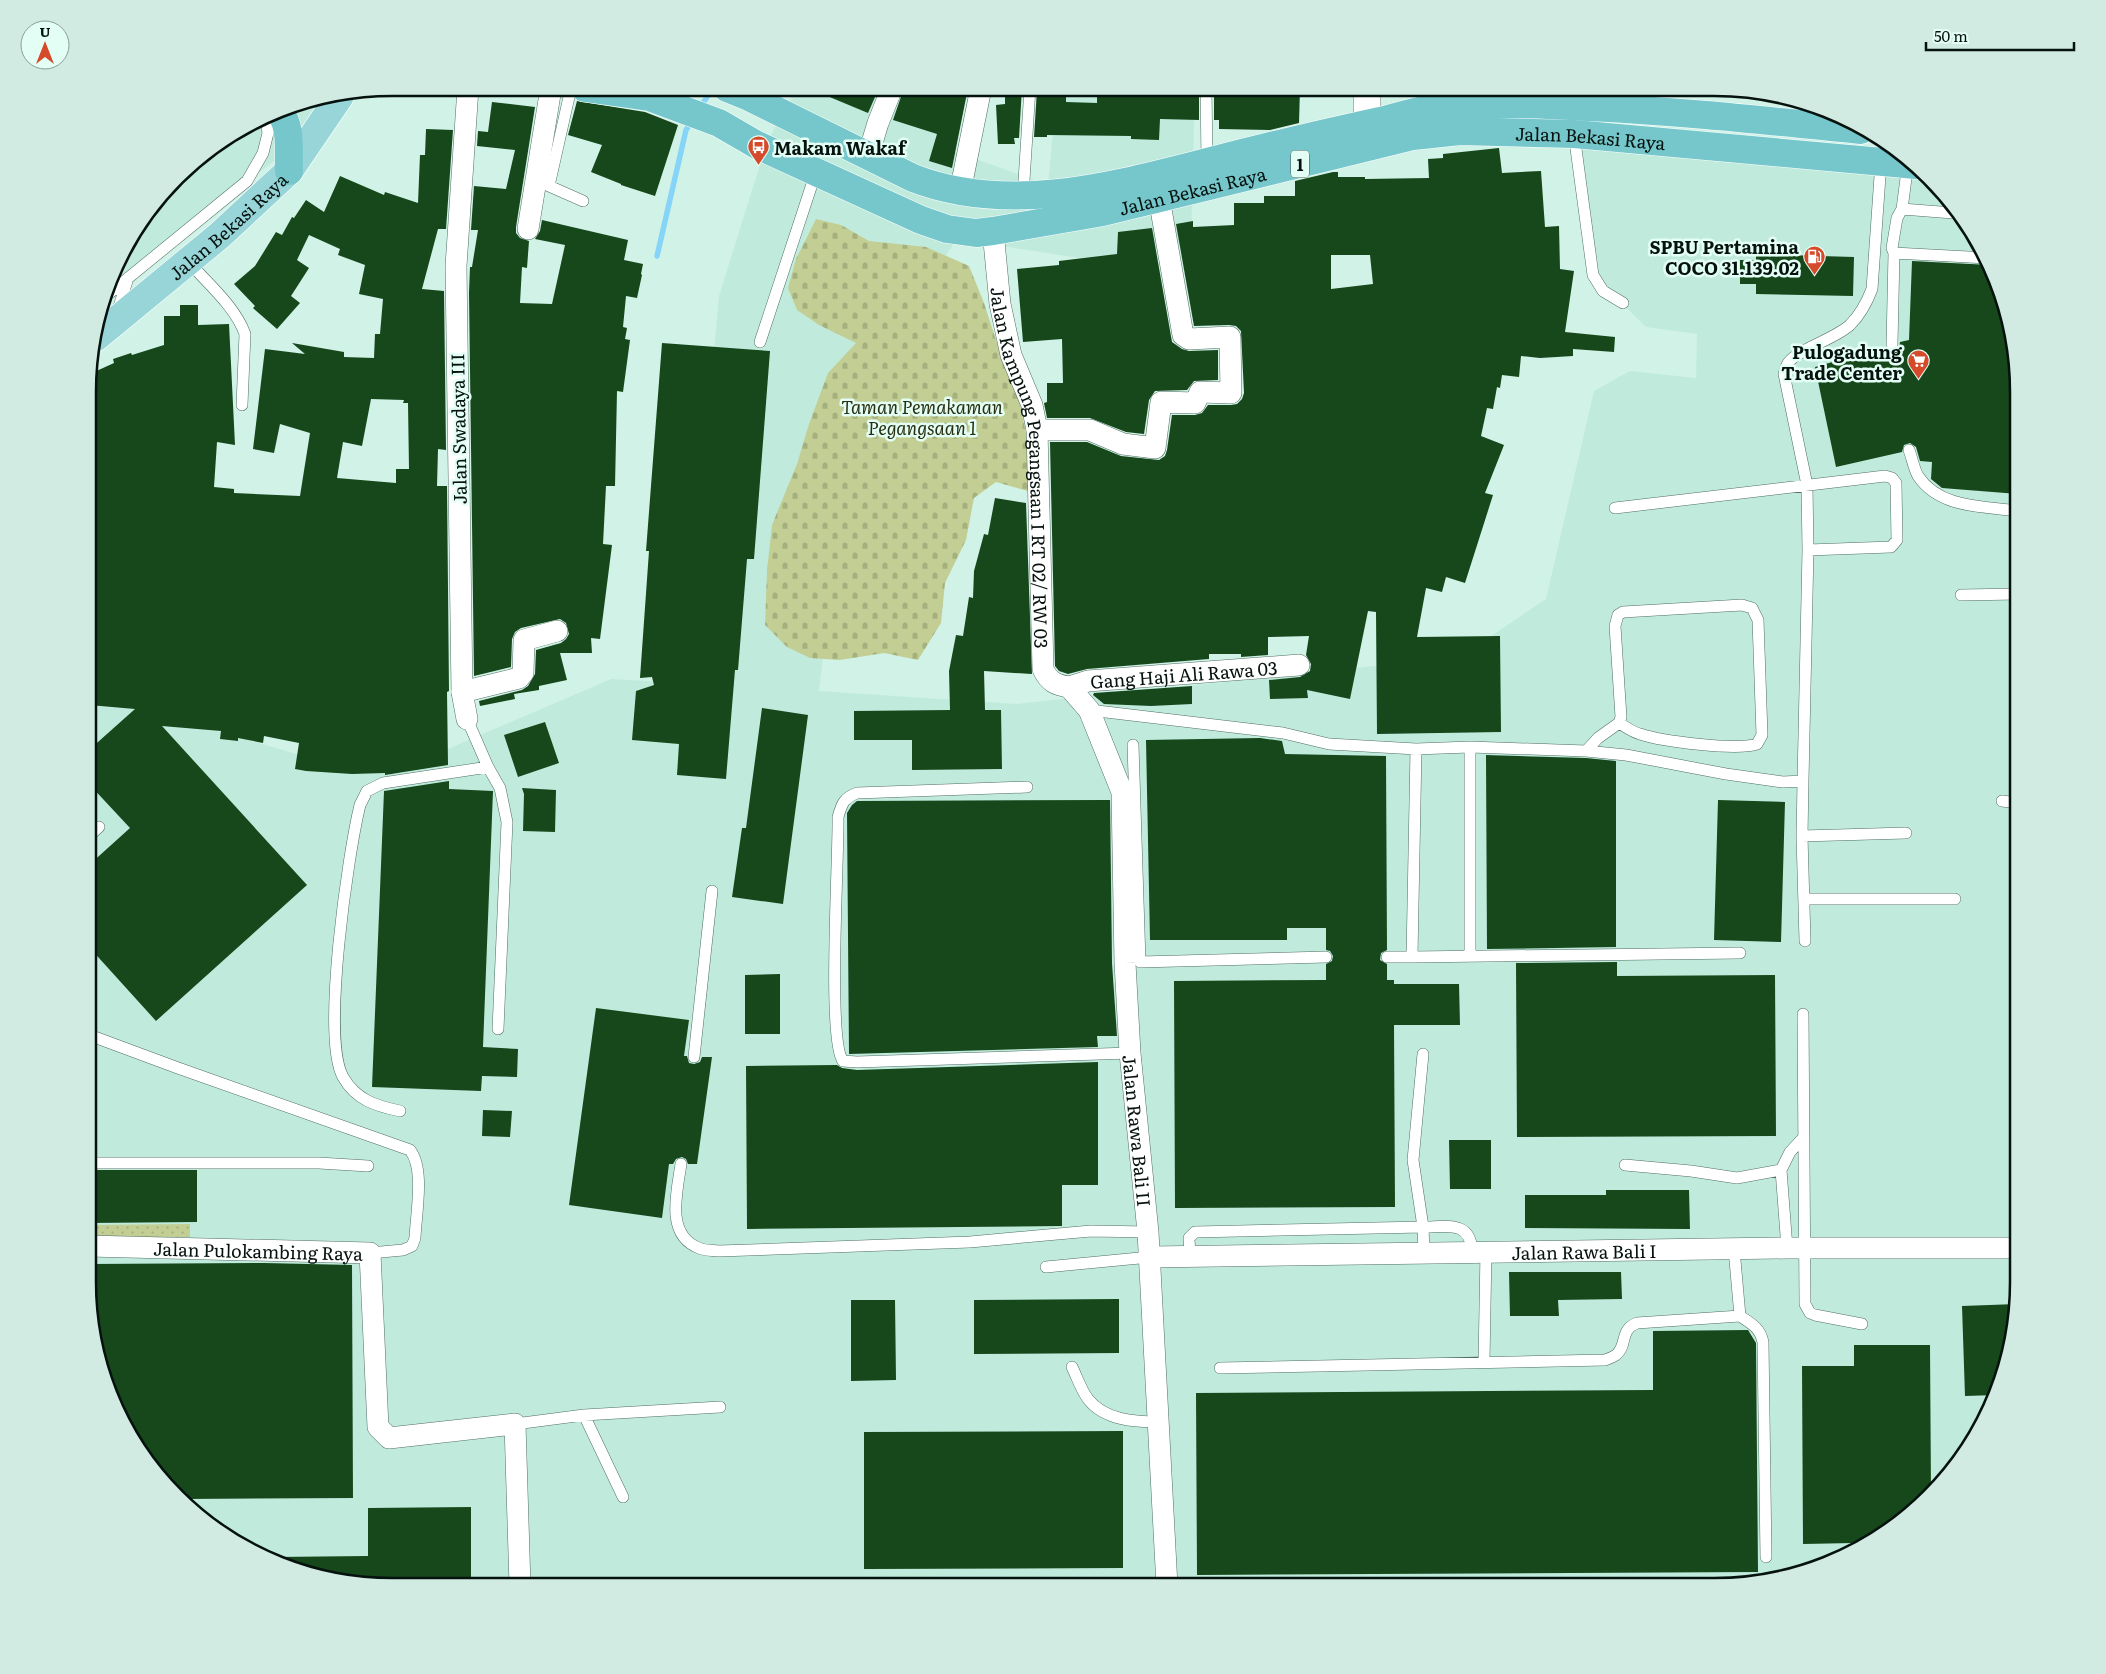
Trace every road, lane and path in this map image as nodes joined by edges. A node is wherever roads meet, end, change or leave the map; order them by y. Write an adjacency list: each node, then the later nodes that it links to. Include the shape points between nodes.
1 (467, 96): 56 (street, Jalan Swadaya III, via 456,266)
2 (550, 96): 32 (street)
3 (569, 96): 29 (lane, via 549,186)
4 (642, 96): 25 (highway, Jalan Bekasi Raya / 1, via 719,123 757,145)
5 (753, 96): 19 (highway, Jalan Bekasi Raya / 1)
6 (889, 96): 19 (street)
7 (979, 96): 26 (street)
8 (1029, 96): 27 (lane)
9 (1206, 96): 20 (lane)
10 (1365, 96): 16 (street)
11 (1374, 96): 16 (lane)
12 (1645, 99): 16 (highway, Jalan Bekasi Raya / 1, via 1435,108); 17 (highway, Jalan Bekasi Raya / 1)
13 (336, 102): 24 (main road, Jalan Bekasi Raya)
14 (284, 117): 24 (highway)
15 (267, 124): 37 (lane, via 263,153 246,181)
16 (1370, 124): 20 (highway, Jalan Bekasi Raya / 1)
17 (1847, 128)
18 (1574, 134): 21 (highway, Jalan Bekasi Raya / 1); 28 (highway, Jalan Bekasi Raya / 1, via 1433,133); 39 (lane, via 1593,275 1603,290)
19 (868, 156): 26 (highway, Jalan Bekasi Raya / 1, via 913,178)
20 (1207, 162): 27 (highway, Jalan Bekasi Raya / 1, via 1149,178 1056,194)
21 (1881, 162): 22 (highway, Jalan Bekasi Raya / 1); 47 (lane, via 1872,289 1864,308 1850,325 1788,363 1784,374)
22 (1901, 163)
23 (1909, 170): 30 (lane)
24 (289, 171): 36 (main road, Jalan Bekasi Raya)
25 (817, 171): 33 (highway, Jalan Bekasi Raya / 1, via 938,226 976,233); 42 (lane)
26 (958, 192): 27 (highway, Jalan Bekasi Raya / 1)
27 (1023, 196)
28 (1159, 198): 33 (highway, Jalan Bekasi Raya / 1, via 1104,212); 45 (street, via 1183,335 1189,339 1230,337 1231,393 1200,392 1195,403 1161,402 1155,448 1123,444 1090,430)
29 (583, 201)
30 (1902, 209): 31 (lane); 34 (lane, via 1897,218)
31 (1949, 213)
32 (528, 229)
33 (993, 231): 45 (street, Jalan Kampung Pegangsaan I RT 02/ RW 03, via 1001,312 1011,355 1032,405)
34 (1894, 253): 35 (lane); 43 (lane)
35 (1977, 257)
36 (188, 262): 41 (main road, Jalan Bekasi Raya); 44 (lane, via 230,308 245,334)
37 (128, 276): 38 (lane); 40 (lane)
38 (116, 288)
39 (1623, 303)
40 (104, 326)
41 (103, 330)
42 (760, 342)
43 (1892, 345)
44 (242, 405)
45 (1037, 430): 55 (street, Jalan Kampung Pegangsaan I RT 02/ RW 03, via 1043,670 1047,679)
46 (1909, 450): 49 (lane, via 1918,475 1933,493 1954,502)
47 (1807, 485): 48 (lane); 50 (lane); 50 (lane, via 1885,476 1892,478 1896,483 1897,540 1891,547)
48 (1615, 508)
49 (2010, 510)
50 (1808, 550): 65 (lane)
51 (2010, 593): 52 (lane)
52 (1961, 595)
53 (557, 631): 56 (street, via 524,640 523,673 519,678)
54 (1299, 665): 55 (street, Gang Haji Ali Rawa 03, via 1102,679)
55 (1070, 687): 57 (street, Jalan Rawa Bali II)
56 (462, 692): 58 (street, Jalan Swadaya III)
57 (1089, 710): 62 (lane, via 1283,733 1329,744); 85 (street, Jalan Rawa Bali II, via 1122,792)
58 (467, 719): 64 (lane, Jalan Swadaya III)
59 (1619, 723): 59 (lane, via 1641,735 1666,739 1713,746 1757,744 1762,736 1758,620 1752,608 1623,612 1618,615 1615,626); 63 (lane)
60 (1133, 745): 78 (lane, via 1140,962)
61 (1470, 747): 62 (lane); 63 (lane); 81 (lane)
62 (1416, 749): 80 (lane)
63 (1586, 751): 65 (lane, via 1783,782)
64 (488, 766): 83 (lane, Jalan Swadaya III, via 500,788 507,822); 88 (lane, via 382,783 366,791 358,813 342,923 334,1008 335,1041 342,1076 352,1090 364,1101)
65 (1804, 781): 72 (lane)
66 (1027, 787): 85 (lane, via 857,793 842,803 838,816 835,1003 840,1057 857,1062)
67 (2002, 801): 68 (lane)
68 (2010, 802)
69 (99, 827): 70 (lane)
70 (96, 830)
71 (1906, 833): 72 (lane)
72 (1802, 836): 75 (lane)
73 (712, 891): 87 (lane)
74 (1955, 899): 75 (lane)
75 (1806, 900): 76 (lane)
76 (1806, 941)
77 (1740, 953): 81 (lane)
78 (1326, 957)
79 (1387, 957): 80 (lane)
80 (1412, 957): 81 (lane)
81 (1470, 957)
82 (1803, 1014): 89 (lane)
83 (498, 1029)
84 (96, 1037): 103 (lane, via 410,1150 416,1158 418,1170 412,1246)
85 (1130, 1053): 96 (street, Jalan Rawa Bali II)
86 (1423, 1054): 95 (lane, via 1413,1160)
87 (694, 1057)
88 (400, 1111)
89 (1804, 1138): 94 (lane, via 1790,1152); 98 (lane)
90 (96, 1163): 93 (lane)
91 (681, 1164): 96 (lane, via 677,1226 688,1242 700,1249 970,1242 1091,1231)
92 (1625, 1165): 94 (lane, via 1738,1178)
93 (368, 1166)
94 (1781, 1170): 98 (lane)
95 (1423, 1226): 101 (lane); 102 (lane, via 1458,1227 1466,1231); 104 (lane, via 1195,1232 1189,1238)
96 (1148, 1232): 105 (street, Jalan Rawa Bali II)
97 (96, 1246): 103 (street, Jalan Pulokambing Raya)
98 (1796, 1248): 99 (street, Jalan Rawa Bali I); 100 (street, Jalan Rawa Bali I); 108 (lane, via 1807,1309 1815,1315)
99 (2010, 1248)
100 (1734, 1249): 102 (street, Jalan Rawa Bali I); 107 (lane)
101 (1424, 1252): 102 (street, Jalan Rawa Bali I); 104 (street, Jalan Rawa Bali I)
102 (1479, 1252): 109 (lane)
103 (370, 1253): 115 (street, Jalan Pulokambing Raya, via 378,1427 389,1438)
104 (1190, 1256): 105 (street, Jalan Rawa Bali I)
105 (1150, 1257): 106 (lane); 114 (street, Jalan Rawa Bali II)
106 (1046, 1267)
107 (1740, 1316): 109 (lane, via 1637,1323 1629,1326 1616,1355 1605,1360); 117 (lane, via 1756,1326 1763,1342)
108 (1862, 1324)
109 (1484, 1362): 111 (lane)
110 (1072, 1367): 114 (lane, via 1094,1406 1123,1420)
111 (1220, 1368)
112 (720, 1408): 113 (lane)
113 (584, 1415): 115 (lane); 116 (lane)
114 (1158, 1422): 119 (street, Jalan Rawa Bali II)
115 (515, 1424): 118 (street)
116 (623, 1497)
117 (1766, 1557)
118 (520, 1578)
119 (1167, 1578)

